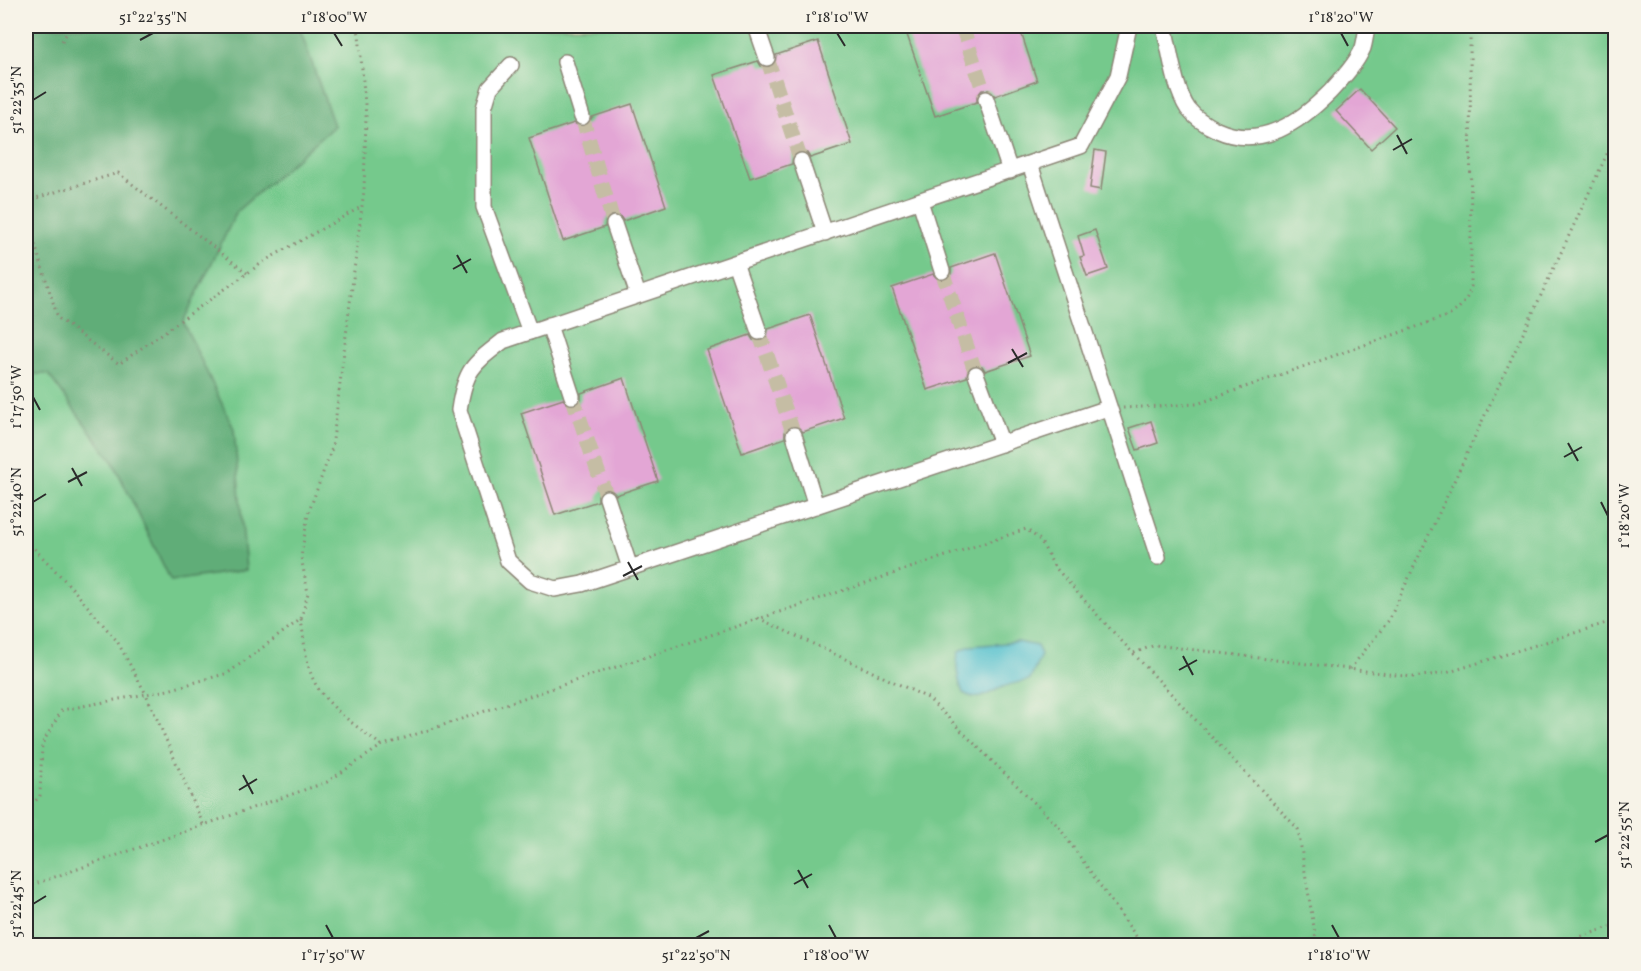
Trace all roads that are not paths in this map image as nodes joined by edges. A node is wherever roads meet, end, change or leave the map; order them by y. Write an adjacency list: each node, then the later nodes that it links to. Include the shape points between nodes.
1 (756, 26): 5 (lane)
2 (1129, 26): 11 (lane, via 1118,76 1081,146)
3 (1164, 26): 4 (lane, via 1188,108 1203,124 1245,138 1293,124 1315,106 1344,77 1363,48)
4 (1367, 26)
5 (767, 58)
6 (565, 62): 9 (lane)
7 (512, 65): 20 (lane, via 490,88 484,108 484,207)
8 (986, 99): 12 (lane)
9 (582, 117)
10 (801, 161): 15 (lane)
11 (1030, 164): 12 (lane); 24 (lane)
12 (1010, 171): 13 (lane)
13 (921, 201): 15 (lane); 17 (lane)
14 (614, 224): 18 (lane)
15 (825, 233): 16 (lane)
16 (735, 263): 18 (lane); 21 (lane)
17 (942, 271)
18 (638, 295): 19 (lane)
19 (549, 325): 20 (lane); 23 (lane)
20 (530, 332): 30 (lane, via 503,341 476,361 463,384 459,410 508,561 530,581 555,589)
21 (759, 332)
22 (976, 374): 26 (lane)
23 (572, 396)
24 (1108, 408): 26 (lane); 29 (lane)
25 (794, 435): 28 (lane)
26 (1002, 444): 28 (lane)
27 (607, 498): 30 (lane)
28 (816, 506): 30 (lane)
29 (1158, 557)
30 (630, 568)

